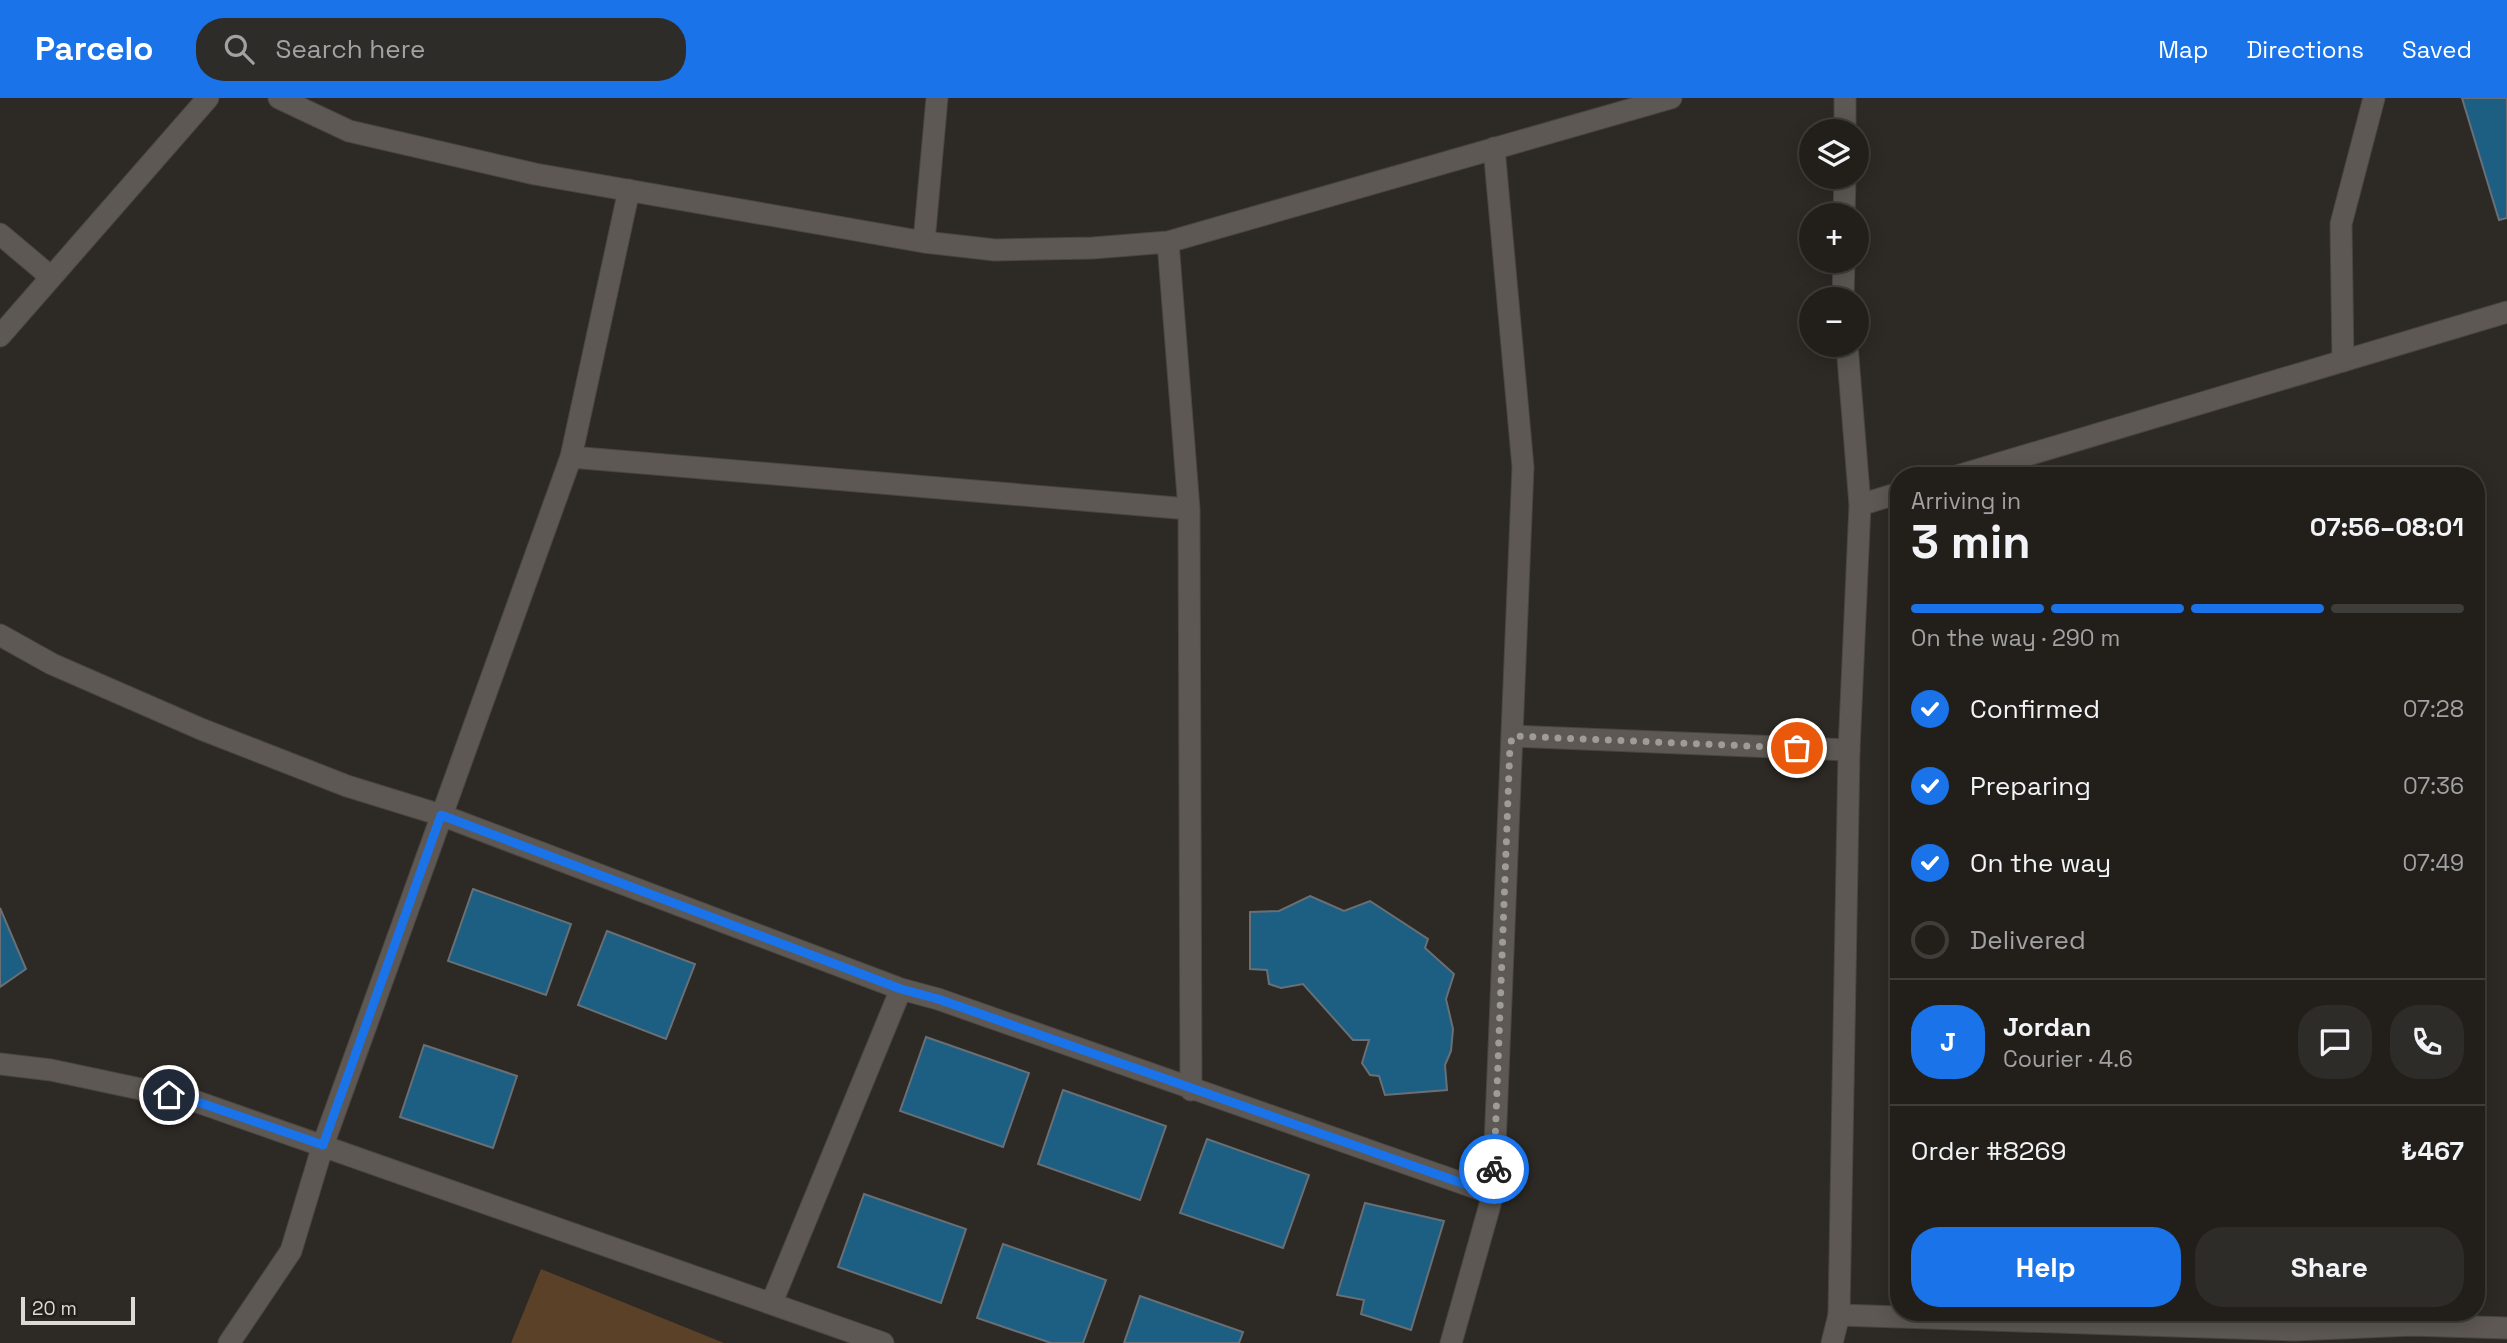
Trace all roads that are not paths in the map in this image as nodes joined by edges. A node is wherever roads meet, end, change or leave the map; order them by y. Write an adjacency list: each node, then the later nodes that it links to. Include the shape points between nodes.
1 (208, 98): 13 (street)
2 (279, 98): 9 (street, via 349,131 535,174)
3 (937, 98): 11 (street)
4 (1671, 98): 8 (street)
5 (1845, 98): 7 (street)
6 (2374, 98): 17 (street, via 2342,224)
7 (1845, 119)
8 (1494, 148): 12 (street); 24 (street, via 1523,467)
9 (629, 190): 11 (street); 18 (street)
10 (0, 234): 13 (street)
11 (924, 242): 12 (street, via 995,250)
12 (1168, 242): 22 (street)
13 (51, 277): 15 (street)
14 (2507, 312): 17 (street)
15 (0, 337)
16 (1848, 357): 21 (street)
17 (2343, 361): 19 (street)
18 (571, 457): 22 (street); 26 (street)
19 (1987, 467)
20 (1890, 496): 21 (street)
21 (1860, 505): 25 (street)
22 (1189, 509): 29 (street)
23 (0, 635): 26 (street, via 52,664 201,729 347,786)
24 (1513, 736): 25 (street); 31 (street)
25 (1849, 750): 33 (street)
26 (441, 815): 27 (street); 30 (street)
27 (901, 989): 29 (street); 32 (street)
28 (0, 1064): 30 (street, via 51,1070 192,1100)
29 (1191, 1090): 31 (street)
30 (323, 1145): 32 (street); 38 (street, via 291,1251)
31 (1493, 1194): 40 (street)
32 (772, 1301): 39 (street)
33 (1839, 1315): 34 (street); 41 (street)
34 (1890, 1317)
35 (1962, 1321): 37 (street)
36 (2507, 1328): 37 (street, via 2412,1325)
37 (2291, 1337)
38 (229, 1343)
39 (883, 1343)
40 (1451, 1343)
41 (1832, 1343)

